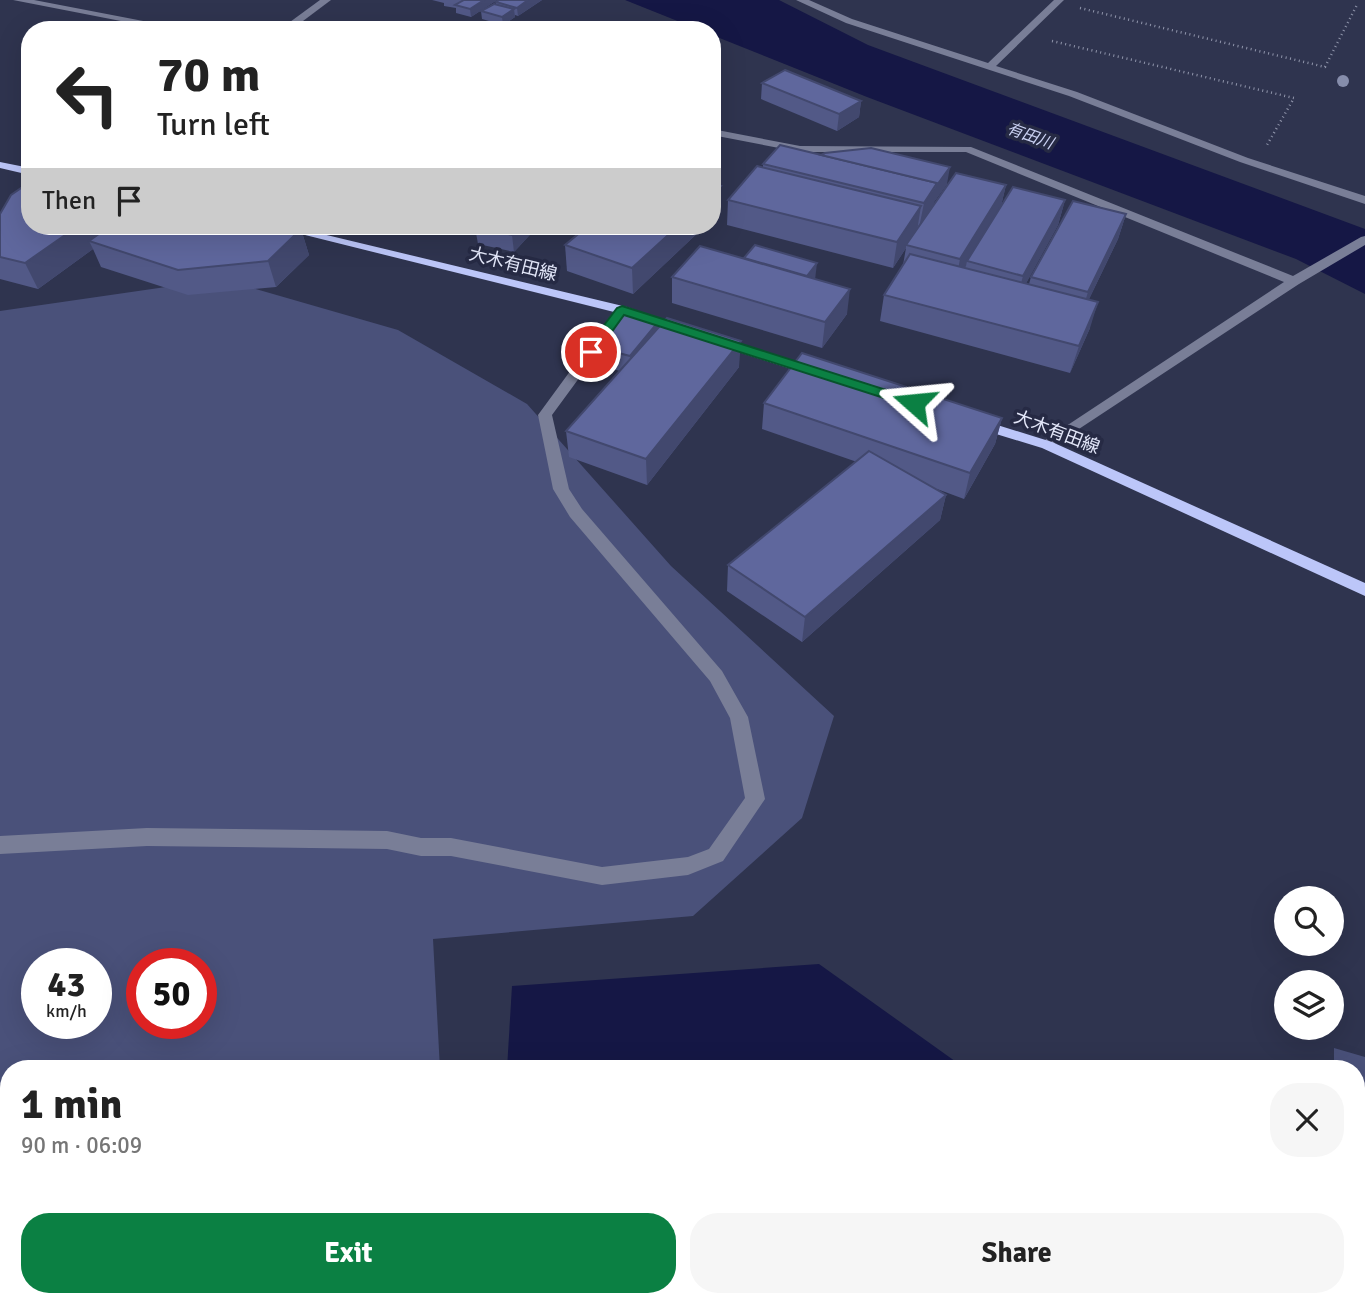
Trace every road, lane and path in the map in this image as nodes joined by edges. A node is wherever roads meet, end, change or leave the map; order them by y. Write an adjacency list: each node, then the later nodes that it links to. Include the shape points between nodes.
1 (18, 0): 7 (street)
2 (326, 0): 8 (street)
3 (801, 0): 10 (street)
4 (1059, 0): 10 (street)
5 (1358, 3): 6 (path, via 1325,67)
6 (1078, 8)
7 (135, 21)
8 (297, 21)
9 (1044, 39): 12 (path, via 1294,98)
10 (988, 68): 15 (street, via 1073,94 1244,160)
11 (721, 134): 18 (street, via 800,149 967,149)
12 (1268, 145)
13 (0, 165): 14 (main road)
14 (21, 170)
15 (1365, 200)
16 (312, 235): 19 (main road, 大木有田線)
17 (1365, 240): 18 (street)
18 (1294, 281): 22 (street)
19 (622, 310): 20 (main road, 大木有田線); 24 (street, via 545,415 561,489 576,513 716,676 739,717 755,799 716,855 688,866 602,876 451,847 387,840 148,837)
20 (834, 378)
21 (967, 420): 22 (main road, 大木有田線)
22 (1046, 445): 23 (main road, 大木有田線)
23 (1365, 590)
24 (0, 845)

